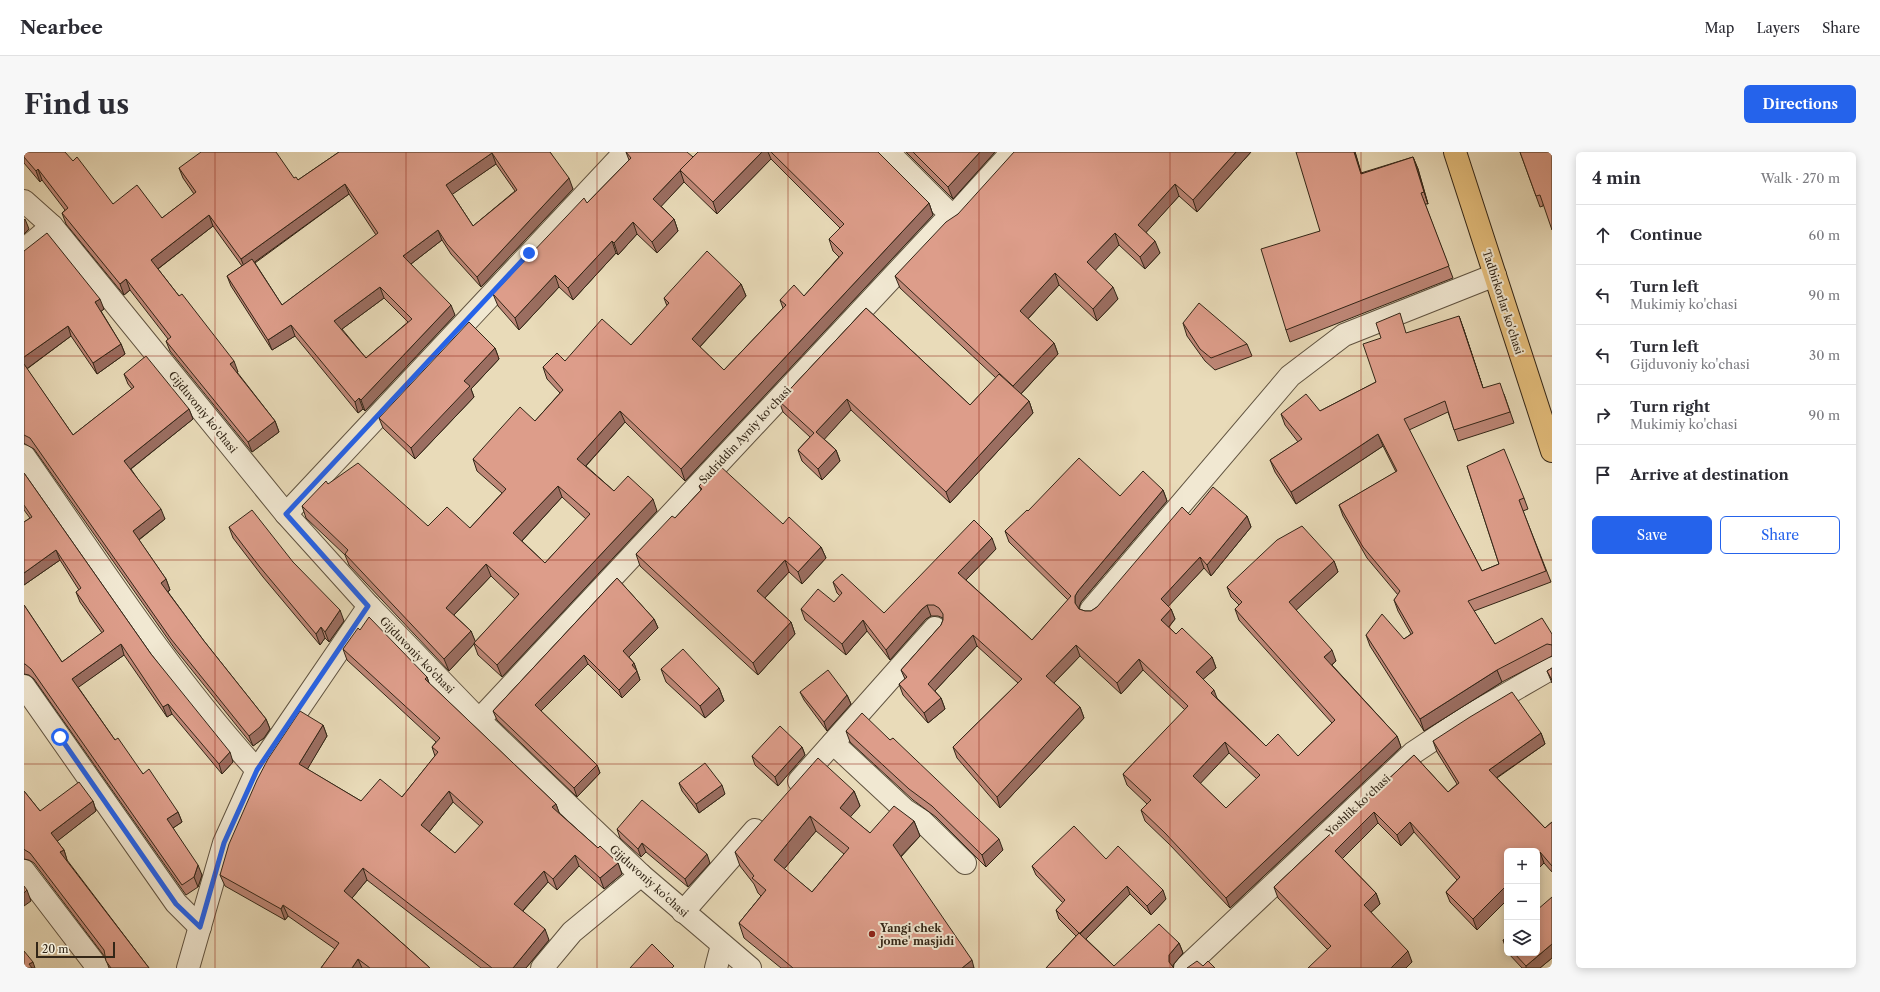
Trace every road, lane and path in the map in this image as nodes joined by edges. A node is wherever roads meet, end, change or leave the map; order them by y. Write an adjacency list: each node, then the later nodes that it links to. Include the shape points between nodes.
1 (625, 152): 12 (street)
2 (888, 152): 6 (street)
3 (1012, 152): 6 (street, Sadriddin Ayniy koʻchasi)
4 (1455, 152): 9 (main road, Tadbirkorlar ko'chasi)
5 (24, 201): 7 (street, Gijduvoniy ko'chasi)
6 (953, 217): 18 (street, Sadriddin Ayniy koʻchasi, via 937,230)
7 (52, 226): 8 (street); 12 (street, Gijduvoniy ko'chasi)
8 (24, 250)
9 (1495, 276): 10 (main road, Tadbirkorlar ko'chasi); 14 (street, via 1344,335 1290,376)
10 (1552, 451)
11 (24, 456): 20 (street, via 168,661 222,732)
12 (286, 514): 13 (street, Gijduvoniy ko'chasi)
13 (368, 606): 18 (street, Gijduvoniy ko'chasi); 20 (street)
14 (1091, 610)
15 (935, 628): 19 (street)
16 (1552, 668): 34 (street, Yoshlik koʻchasi, via 1467,717 1413,753)
17 (24, 686): 27 (street, via 176,904)
18 (479, 720): 25 (street, Gijduvoniy ko'chasi)
19 (833, 743): 21 (street); 23 (street, via 905,810 922,821)
20 (257, 770): 27 (street, via 224,843)
21 (786, 795)
22 (771, 813): 26 (street)
23 (965, 863)
24 (24, 871): 29 (street)
25 (640, 875): 26 (street, Gijduvoniy ko'chasi); 31 (street, via 572,932)
26 (683, 912): 28 (street, Gijduvoniy ko'chasi)
27 (200, 927): 30 (street)
28 (722, 945): 32 (street); 33 (street, Gijduvoniy ko'chasi)
29 (98, 968)
30 (188, 968)
31 (542, 968)
32 (716, 968)
33 (750, 968)
34 (1185, 968)

